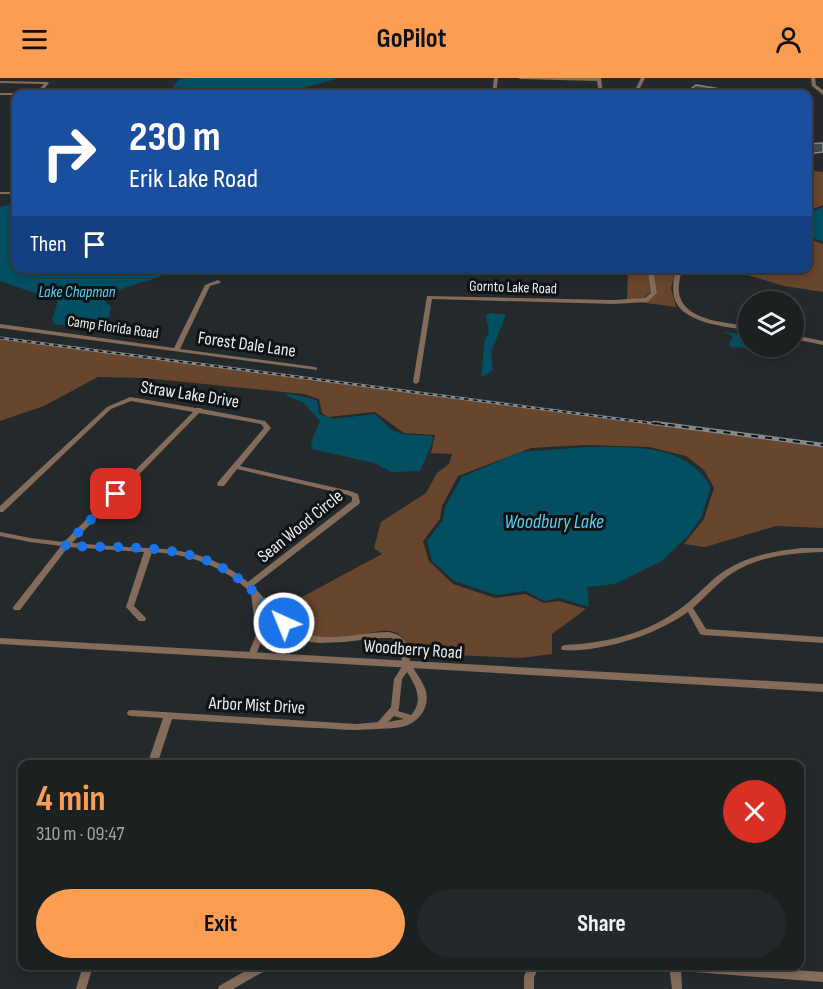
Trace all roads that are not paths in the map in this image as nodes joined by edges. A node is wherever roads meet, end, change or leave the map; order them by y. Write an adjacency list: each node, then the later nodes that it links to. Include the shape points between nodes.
1 (520, 78): 5 (street)
2 (643, 78): 8 (street)
3 (648, 78): 8 (street)
4 (813, 78): 11 (street, via 814,85)
5 (599, 79)
6 (16, 80): 7 (street); 9 (street, via 47,83)
7 (0, 82)
8 (639, 84): 10 (street)
9 (40, 90)
10 (637, 90)
11 (823, 93)
12 (651, 273): 21 (street, Gornto Lake Road, via 654,293 647,300 429,297)
13 (678, 273): 16 (street, via 674,288 681,308 702,318)
14 (218, 282): 19 (street, Camp Florida Road, via 207,285)
15 (0, 326): 19 (street, Camp Florida Road)
16 (738, 326)
17 (804, 339): 18 (street)
18 (823, 343)
19 (176, 350): 20 (street, Forest Dale Lane)
20 (315, 369)
21 (416, 382)
22 (200, 409): 23 (street, Straw Lake Drive, via 263,422 268,428); 25 (street, Straw Lake Drive, via 130,399 109,408); 28 (street)
23 (236, 467): 24 (street, Straw Lake Drive); 31 (street, Sean Wood Circle, via 350,493 356,502)
24 (221, 484)
25 (3, 503): 26 (street, Straw Lake Drive)
26 (0, 510)
27 (0, 534): 28 (street)
28 (65, 546): 29 (street); 33 (street)
29 (149, 550): 31 (street, via 191,555 221,567); 34 (street, via 130,607)
30 (823, 550): 32 (street, via 775,554 742,564 714,581)
31 (251, 590): 35 (street); 36 (street)
32 (688, 607): 37 (street, via 703,632); 39 (street, via 637,636 596,647)
33 (17, 608)
34 (142, 619)
35 (289, 628): 36 (street); 41 (street, via 309,639 333,642 393,635 403,643)
36 (260, 635): 40 (street)
37 (823, 640)
38 (0, 641): 40 (street, Woodberry Road)
39 (566, 648)
40 (252, 654): 41 (street, Woodberry Road)
41 (408, 665): 42 (street, Woodberry Road); 43 (street, via 398,679); 46 (street, via 422,691 422,704)
42 (823, 688)
43 (392, 712): 46 (street); 47 (street)
44 (131, 713): 45 (street, Arbor Mist Drive)
45 (168, 717): 47 (street, Arbor Mist Drive); 48 (street)
46 (412, 719): 47 (street, Arbor Mist Drive, via 394,727)
47 (381, 725)
48 (154, 760)
49 (87, 970): 55 (street)
50 (257, 970): 56 (street)
51 (675, 970): 58 (street)
52 (728, 970): 54 (street)
53 (532, 971): 57 (street)
54 (823, 977)
55 (81, 989)
56 (223, 989)
57 (529, 989)
58 (677, 989)

